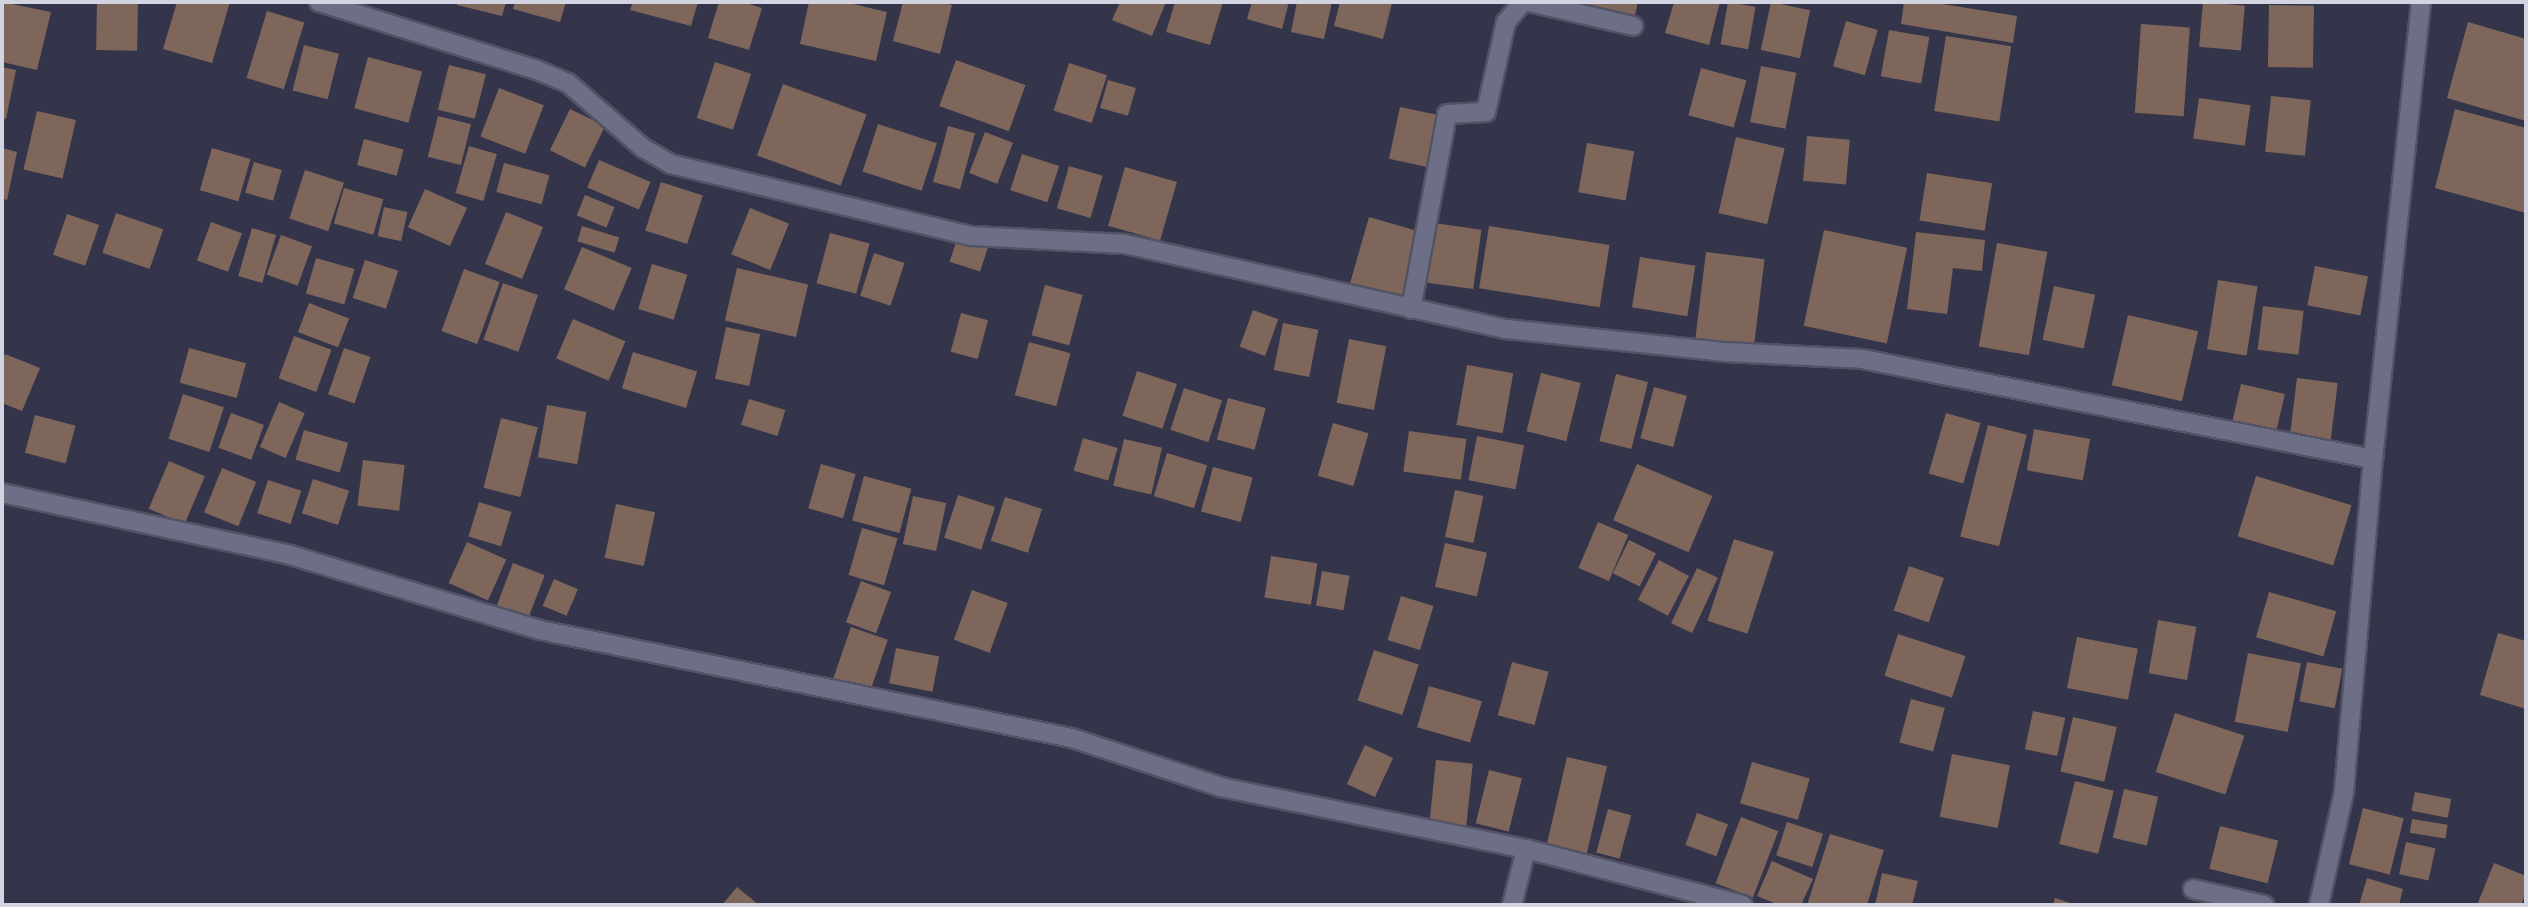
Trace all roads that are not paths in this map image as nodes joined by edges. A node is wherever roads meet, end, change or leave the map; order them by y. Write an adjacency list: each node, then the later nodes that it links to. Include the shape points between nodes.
1 (319, 2): 6 (street, via 537,69 568,83 643,148 671,164 972,236 1125,244)
2 (1524, 2): 6 (street, via 1506,22 1486,112 1447,114)
3 (1529, 2): 5 (street)
4 (2421, 2): 7 (street)
5 (1633, 26)
6 (1411, 309): 7 (street, via 1506,329 1726,352 1862,359)
7 (2374, 459): 14 (street, via 2344,792)
8 (2, 494): 9 (street, via 290,555 540,630 1072,738 1221,787)
9 (1526, 849): 11 (street); 12 (street)
10 (2193, 889): 13 (street)
11 (1511, 905)
12 (1743, 905)
13 (2264, 905)
14 (2319, 905)

